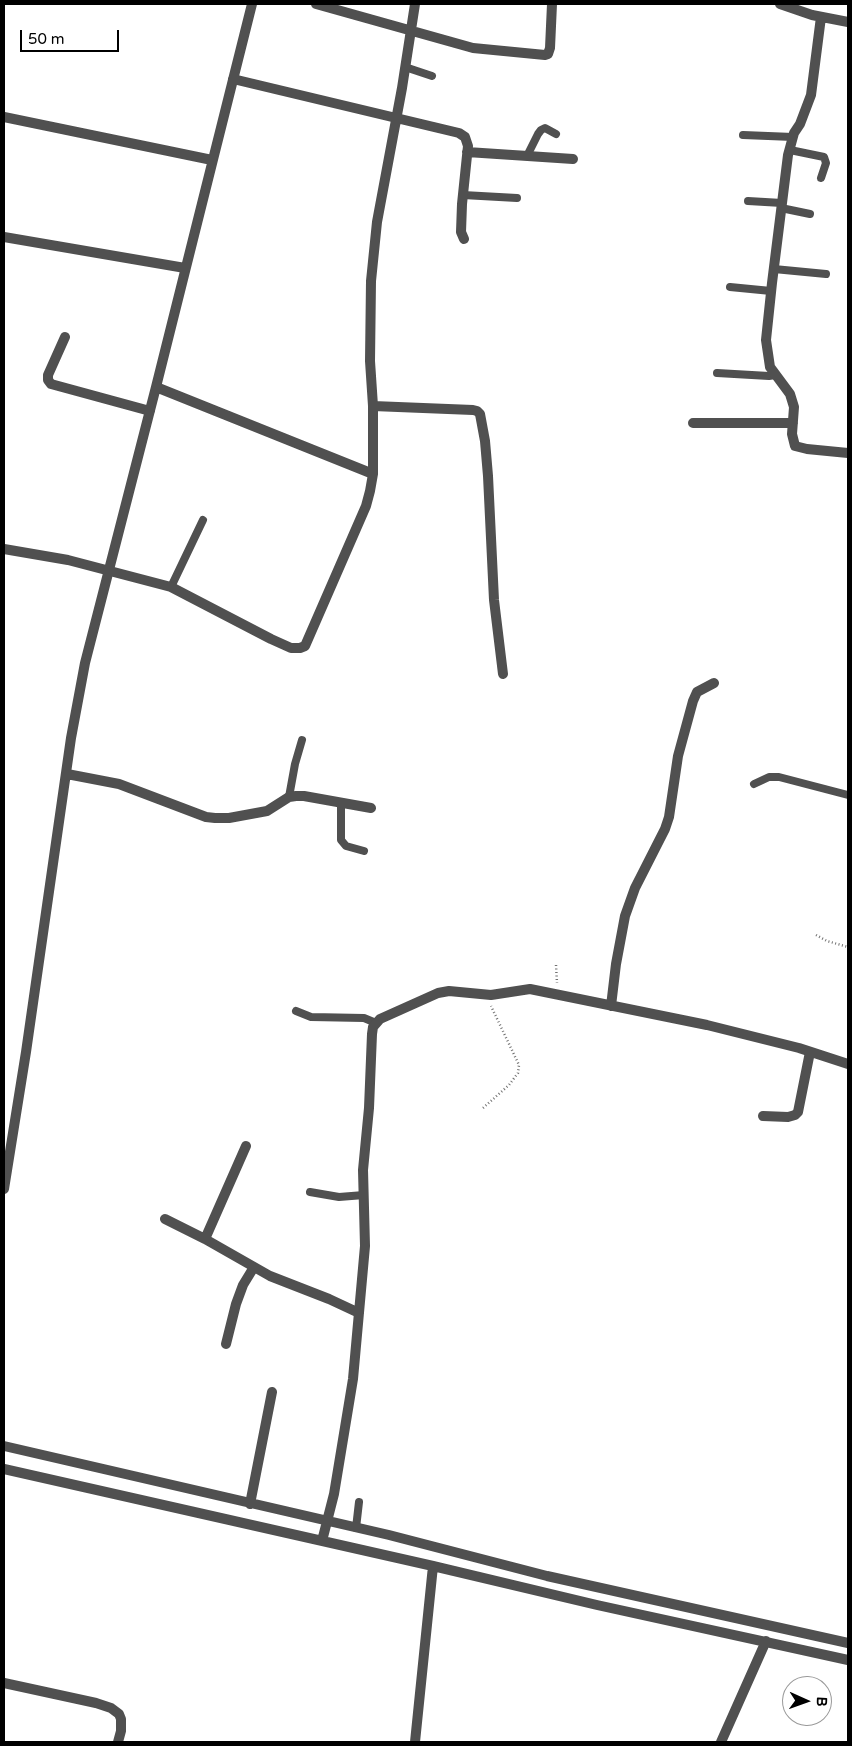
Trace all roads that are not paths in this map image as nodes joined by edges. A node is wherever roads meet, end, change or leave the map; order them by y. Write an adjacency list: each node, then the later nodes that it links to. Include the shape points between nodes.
1 (252, 4): 11 (street)
2 (316, 4): 8 (street)
3 (415, 4): 8 (street)
4 (552, 4): 8 (street, via 550,48 545,56 474,48)
5 (780, 4): 6 (street)
6 (822, 17): 7 (street); 16 (street, via 811,95)
7 (848, 22)
8 (411, 29): 9 (street)
9 (405, 68): 10 (lane); 13 (street)
10 (432, 76)
11 (233, 78): 13 (street); 21 (street)
12 (4, 117): 21 (street)
13 (395, 118): 18 (street, via 459,133 465,138); 39 (street, via 377,222 372,281 370,352)
14 (556, 134): 19 (lane, via 544,128 541,130)
15 (743, 135): 16 (lane)
16 (793, 137): 17 (street)
17 (790, 150): 22 (lane, via 824,157 826,163); 26 (street)
18 (468, 152): 19 (street); 23 (street)
19 (527, 156): 20 (street)
20 (573, 159)
21 (212, 160): 30 (street)
22 (821, 178)
23 (463, 195): 24 (lane); 29 (street, via 461,232)
24 (518, 198)
25 (748, 201): 26 (lane)
26 (781, 206): 27 (lane); 31 (street)
27 (810, 214)
28 (4, 237): 30 (street)
29 (464, 239)
30 (185, 268): 38 (street)
31 (774, 269): 32 (lane); 34 (street)
32 (826, 274)
33 (730, 287): 34 (lane)
34 (771, 292): 37 (street, via 766,340)
35 (65, 337): 40 (street, via 48,375 49,382)
36 (717, 373): 37 (lane)
37 (775, 375): 42 (street, via 790,394 794,407)
38 (156, 387): 40 (street); 44 (street)
39 (373, 406): 44 (street); 49 (street, via 473,410 480,414)
40 (150, 411): 47 (street)
41 (693, 423): 42 (street)
42 (793, 423): 43 (street, via 795,446)
43 (848, 453)
44 (373, 474): 48 (street, via 366,506 305,646 284,645)
45 (203, 520): 48 (lane)
46 (4, 549): 47 (street)
47 (109, 571): 48 (street); 52 (street, via 85,663)
48 (171, 587)
49 (503, 674)
50 (714, 683): 59 (street, via 697,692 693,701 678,756 665,830 635,888 625,916)
51 (302, 740): 55 (lane)
52 (66, 774): 55 (street, via 119,784 215,818 267,811); 66 (street)
53 (754, 784): 54 (lane, via 769,777 779,777)
54 (848, 794)
55 (290, 797): 56 (street, via 304,796)
56 (341, 803): 57 (street); 58 (lane, via 341,840 346,846)
57 (371, 808)
58 (364, 851)
59 (612, 1006): 61 (street, via 530,989 487,995 449,991 389,1014); 62 (street, via 707,1025)
60 (296, 1011): 61 (lane, via 311,1017 364,1018)
61 (376, 1023): 68 (street, via 372,1034)
62 (810, 1052): 63 (street); 64 (street, via 798,1112 788,1117)
63 (848, 1064)
64 (764, 1116)
65 (246, 1146): 70 (street)
66 (4, 1189)
67 (310, 1192): 68 (lane, via 340,1197)
68 (364, 1195): 72 (street, via 365,1246)
69 (165, 1219): 70 (street)
70 (206, 1239): 71 (street)
71 (254, 1267): 72 (street); 73 (street, via 236,1304)
72 (359, 1313): 80 (street, via 350,1404)
73 (226, 1344)
74 (272, 1392): 78 (street)
75 (4, 1446): 78 (street)
76 (4, 1469): 80 (street)
77 (359, 1502): 79 (lane)
78 (250, 1504): 80 (street)
79 (356, 1528): 80 (street); 83 (street, via 547,1576)
80 (324, 1531): 81 (street)
81 (433, 1566): 82 (street); 87 (street)
82 (766, 1641): 84 (street); 88 (street)
83 (848, 1643)
84 (848, 1660)
85 (4, 1683): 86 (street, via 111,1708 122,1719)
86 (118, 1742)
87 (415, 1742)
88 (721, 1742)

